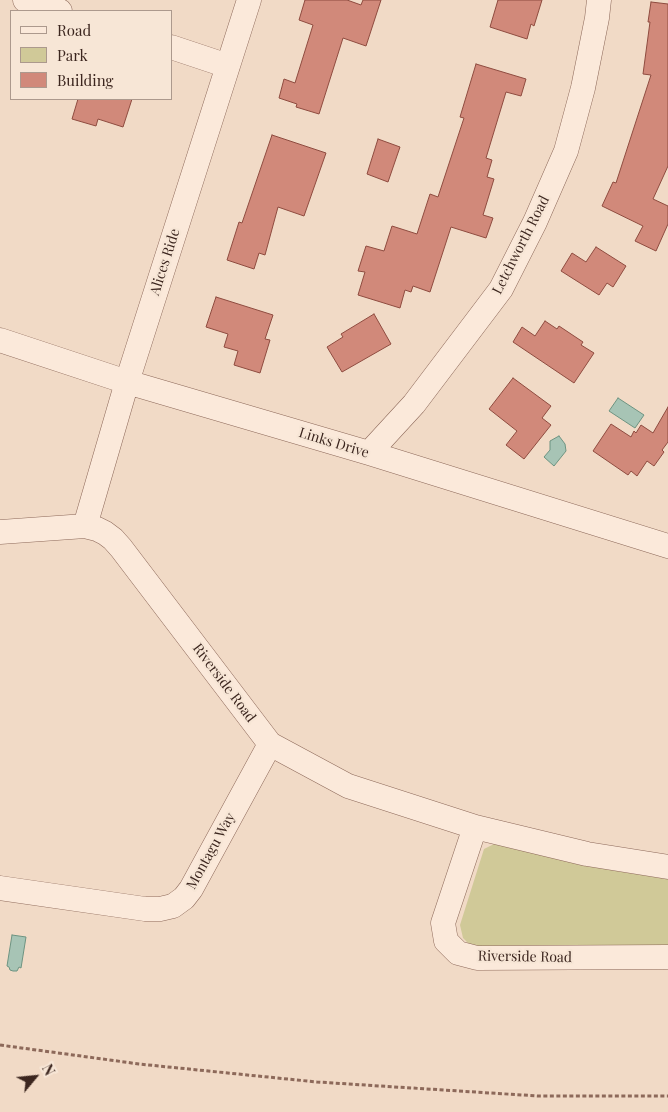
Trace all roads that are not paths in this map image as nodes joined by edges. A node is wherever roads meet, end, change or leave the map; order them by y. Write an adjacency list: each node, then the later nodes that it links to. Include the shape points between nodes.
1 (25, 0): 4 (street)
2 (249, 0): 6 (street, Alices Ride)
3 (599, 0): 9 (street, Letchworth Road, via 583,88 566,151 510,273 501,290 414,404)
4 (57, 10)
5 (172, 47): 6 (street)
6 (228, 66): 8 (street, Alices Ride)
7 (0, 340): 8 (street, Links Drive)
8 (127, 382): 9 (street, Links Drive); 10 (street, Alices Ride)
9 (369, 453): 12 (street, Links Drive)
10 (86, 526): 11 (street, Riverside Road); 13 (street, Riverside Road, via 106,533 121,548)
11 (0, 532)
12 (668, 546)
13 (270, 744): 14 (street, Riverside Road, via 348,786); 16 (street, Montagu Way, via 191,889 173,906 145,909)
14 (475, 827): 15 (street, Riverside Road, via 587,854); 17 (street, Riverside Road, via 443,923 446,941 458,953 477,958)
15 (668, 867)
16 (0, 888)
17 (668, 957)

